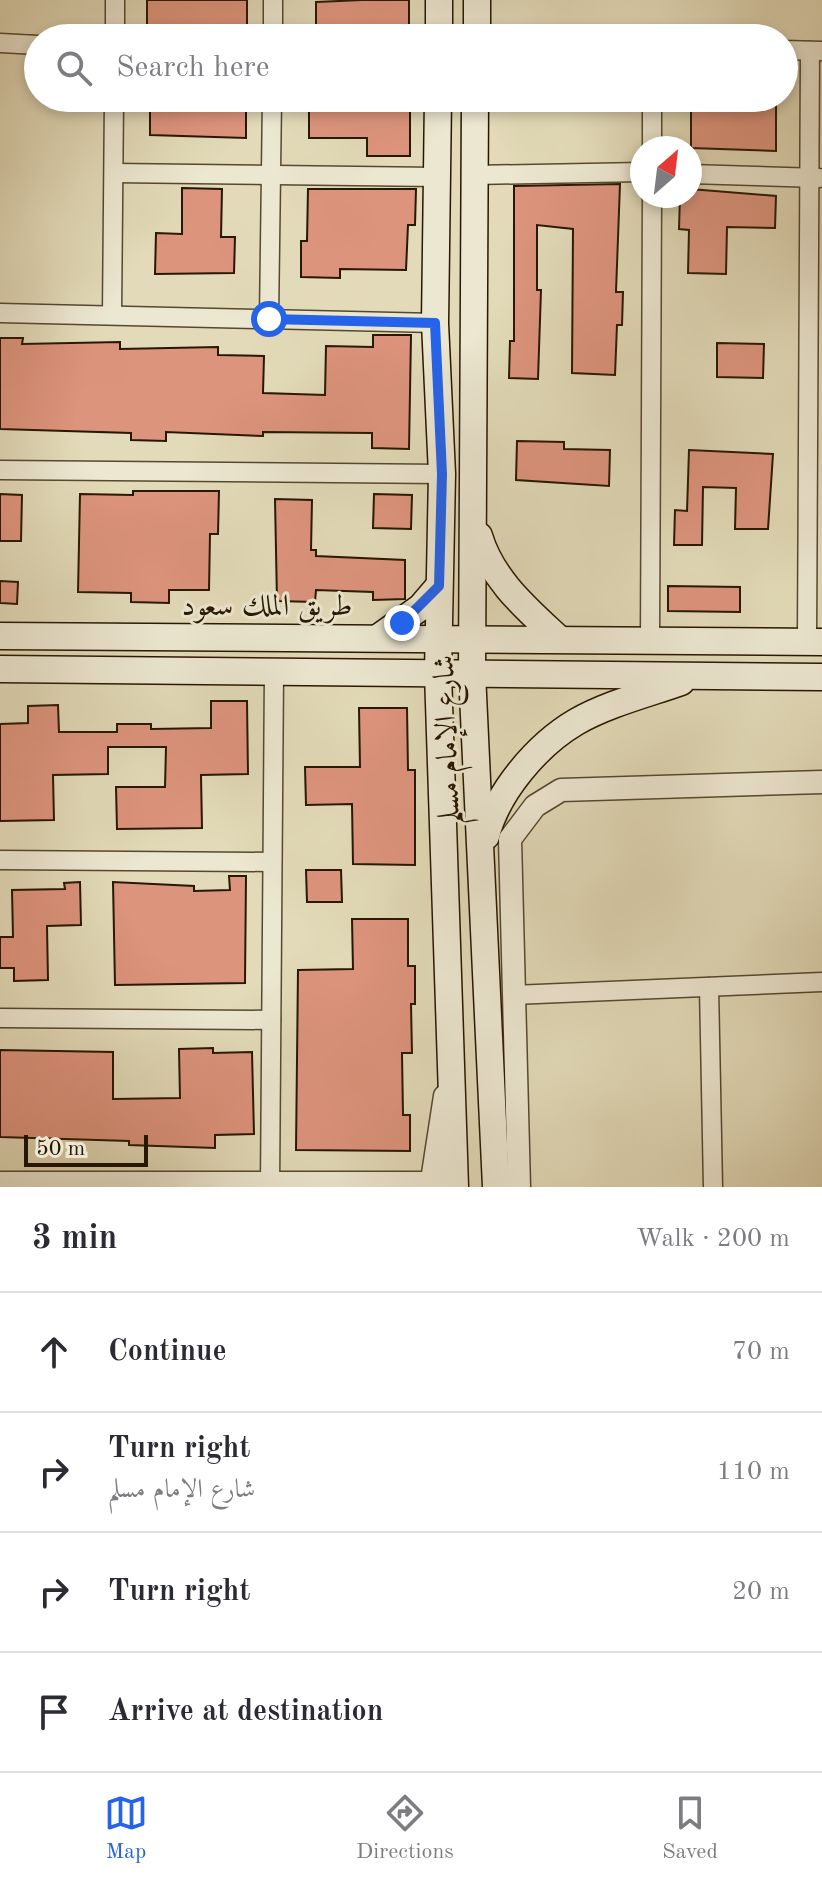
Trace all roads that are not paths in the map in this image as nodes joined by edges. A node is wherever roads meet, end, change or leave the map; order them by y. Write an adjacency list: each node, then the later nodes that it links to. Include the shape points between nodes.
1 (115, 0): 5 (street)
2 (273, 0): 6 (street)
3 (439, 0): 7 (main road)
4 (477, 0): 8 (main road)
5 (115, 24)
6 (273, 24)
7 (439, 24)
8 (477, 24)
9 (0, 43): 10 (street)
10 (24, 44)
11 (816, 51): 24 (street)
12 (114, 112): 19 (street)
13 (272, 112): 22 (street)
14 (438, 112): 23 (main road, شارع الإمام مسلم)
15 (475, 112): 21 (main road, شارع الإمام مسلم)
16 (652, 112): 17 (street)
17 (652, 136)
18 (630, 172): 21 (street)
19 (114, 173): 22 (street); 27 (street)
20 (702, 174): 24 (street)
21 (474, 175): 33 (main road, شارع الإمام مسلم)
22 (271, 176): 23 (street); 28 (street)
23 (437, 177): 29 (main road, شارع الإمام مسلم)
24 (816, 178): 32 (street)
25 (652, 208): 40 (street)
26 (0, 313): 27 (street)
27 (112, 315): 28 (street)
28 (269, 319): 29 (street)
29 (435, 323): 31 (main road, شارع الإمام مسلم)
30 (0, 470): 31 (street)
31 (442, 474): 34 (main road, شارع الإمام مسلم)
32 (815, 477): 41 (street)
33 (474, 521): 38 (main road, via 485,556 513,595); 39 (main road, شارع الإمام مسلم)
34 (439, 586): 36 (main road, via 421,607); 37 (main road, شارع الإمام مسلم)
35 (0, 636): 36 (main road, طريق الملك سعود)
36 (379, 637): 37 (main road, طريق الملك سعود)
37 (440, 637): 39 (main road, طريق الملك سعود); 44 (main road, شارع الإمام مسلم)
38 (559, 639): 39 (main road, طريق الملك سعود); 40 (main road, طريق الملك سعود)
39 (474, 640): 45 (main road, شارع الإمام مسلم)
40 (650, 640): 41 (main road, طريق الملك سعود)
41 (814, 642)
42 (0, 669): 43 (main road)
43 (274, 671): 44 (main road); 51 (street)
44 (438, 673): 45 (main road); 60 (main road, شارع الإمام مسلم, via 453,1044)
45 (472, 673): 46 (main road); 49 (main road, شارع الإمام مسلم)
46 (700, 676): 47 (main road); 49 (main road, via 576,722 521,770 493,810)
47 (822, 677)
48 (822, 782): 54 (street, via 561,790 535,806 510,839)
49 (483, 851): 61 (main road, شارع الإمام مسلم)
50 (0, 860): 51 (street)
51 (272, 862): 56 (street)
52 (822, 982): 53 (street)
53 (709, 987): 54 (street); 63 (street)
54 (513, 995): 62 (street)
55 (0, 1018): 56 (street)
56 (271, 1020): 59 (street)
57 (0, 1181): 58 (street)
58 (113, 1184): 59 (street)
59 (270, 1184): 60 (street)
60 (439, 1185)
61 (496, 1187)
62 (519, 1187)
63 (713, 1187)

